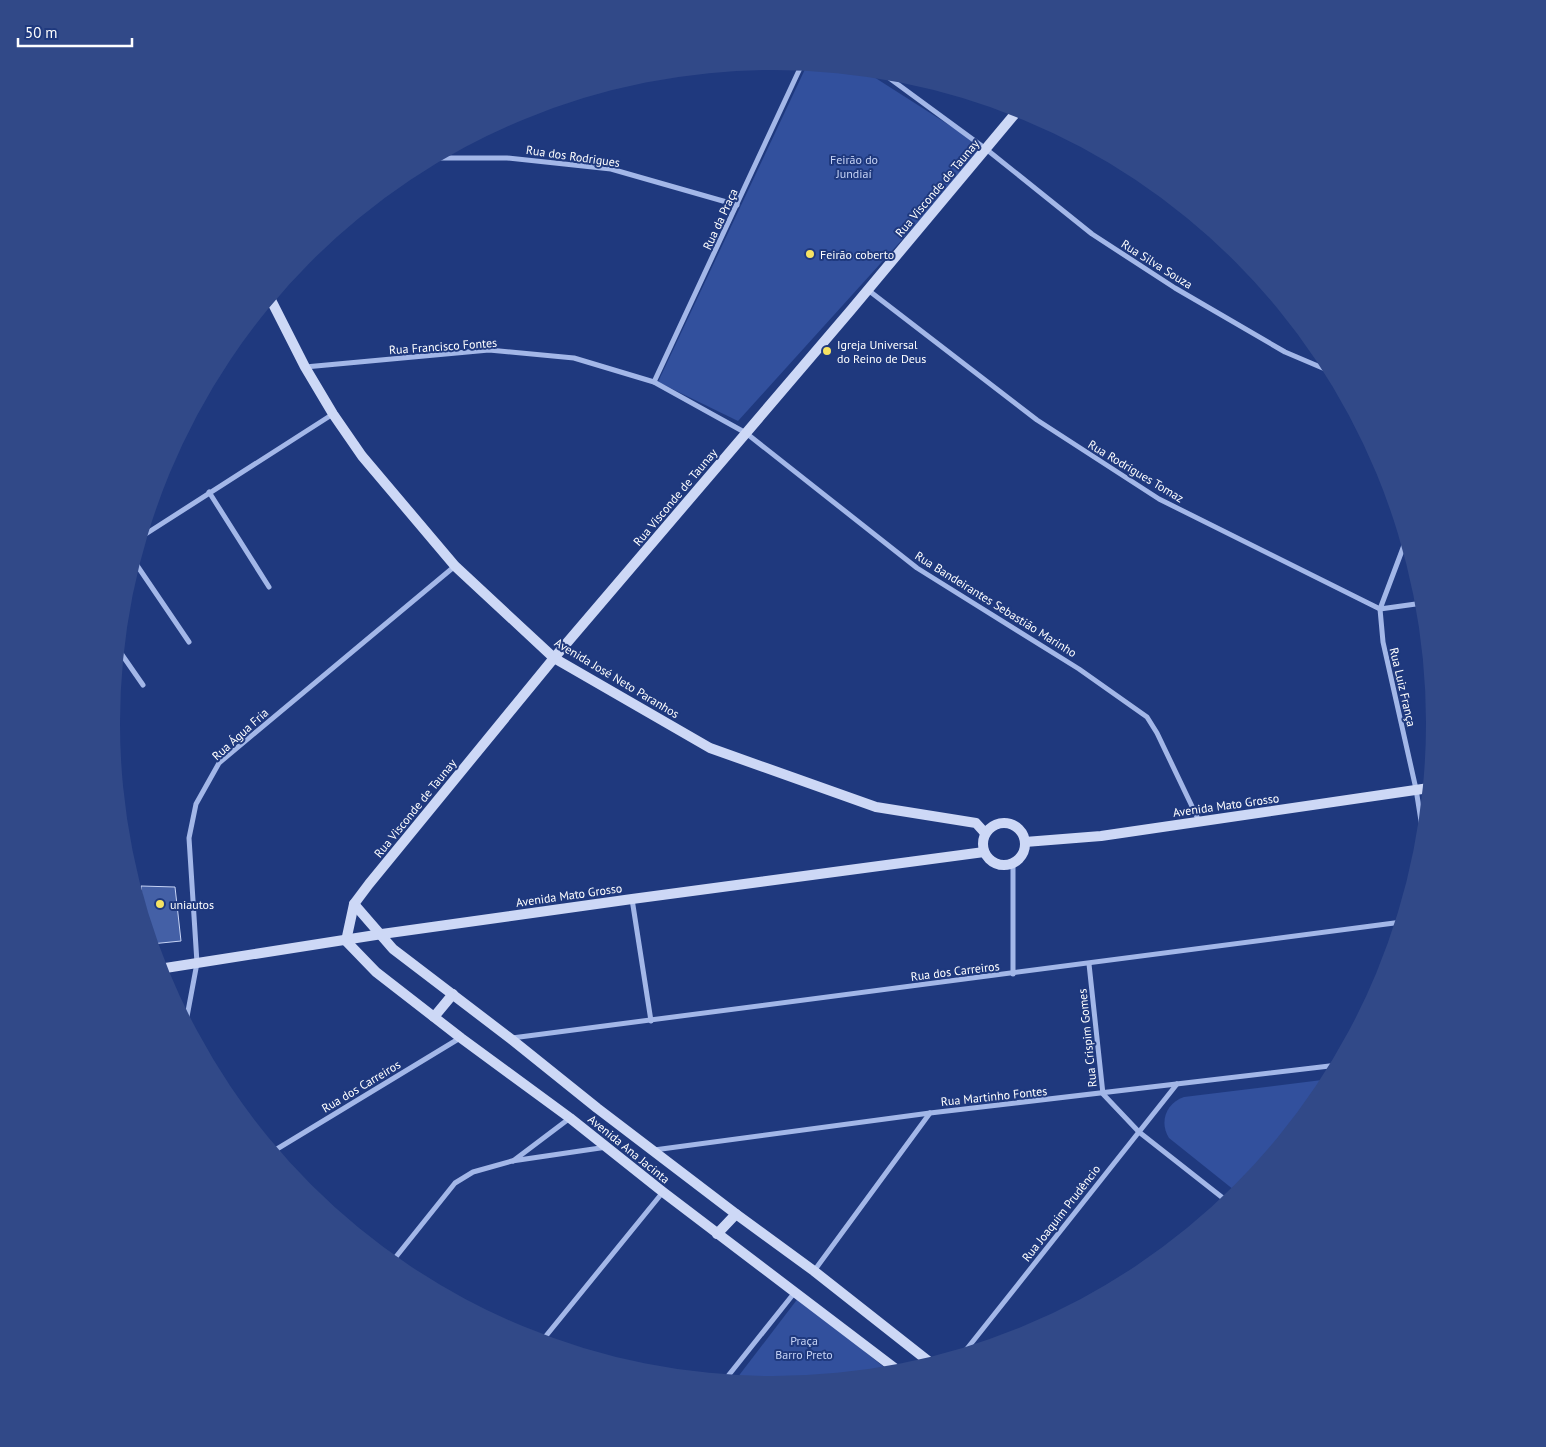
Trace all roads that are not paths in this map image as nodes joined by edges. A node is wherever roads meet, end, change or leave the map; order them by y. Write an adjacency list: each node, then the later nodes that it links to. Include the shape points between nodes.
1 (799, 71): 6 (street, Rua da Praça)
2 (894, 82): 4 (street, Rua Silva Souza)
3 (1013, 116): 4 (main road, Rua Visconde de Taunay)
4 (986, 149): 7 (main road, Rua Visconde de Taunay); 10 (street, Rua Silva Souza, via 1092,234 1167,283 1284,352)
5 (446, 158): 6 (street, Rua dos Rodrigues, via 507,158 611,169)
6 (737, 205): 11 (street, Rua da Praça)
7 (867, 290): 13 (main road, Rua Visconde de Taunay); 21 (street, Rua Rodrigues Tomaz, via 1037,420 1159,499)
8 (273, 304): 9 (main road, Avenida José Neto Paranhos)
9 (305, 367): 11 (street, Rua Francisco Fontes, via 489,350 574,358); 12 (main road, Avenida José Neto Paranhos)
10 (1320, 367)
11 (654, 382): 13 (street, Rua Francisco Fontes)
12 (333, 414): 14 (street); 17 (main road, Avenida José Neto Paranhos, via 362,456)
13 (746, 433): 24 (main road, Rua Visconde de Taunay); 29 (street, Rua Bandeirantes Sebastião Marinho, via 917,568 1079,669 1146,717 1157,733)
14 (209, 492): 15 (street); 19 (street)
15 (148, 532)
16 (1403, 549): 21 (street, Rua Luiz França)
17 (454, 566): 24 (main road, Avenida José Neto Paranhos); 39 (street, Rua Água Fria, via 219,763 196,804 189,838)
18 (139, 567): 22 (street)
19 (269, 587)
20 (1415, 604): 21 (street)
21 (1380, 609): 27 (street, Rua Luiz França, via 1382,642)
22 (189, 642)
23 (123, 657): 25 (street)
24 (554, 658): 30 (main road, Avenida José Neto Paranhos, via 710,748 876,807 976,823); 35 (main road, Rua Visconde de Taunay)
25 (143, 685)
26 (1423, 788): 27 (main road, Avenida Mato Grosso)
27 (1416, 789): 28 (street, Rua Luiz França); 29 (main road, Avenida Mato Grosso)
28 (1420, 815)
29 (1198, 821): 31 (main road, Avenida Mato Grosso, via 1101,836)
30 (985, 833): 31 (main road, via 995,824 1008,823 1020,830); 32 (main road)
31 (1025, 842): 33 (main road, via 1022,855)
32 (984, 852): 33 (main road, via 999,865); 34 (main road, Avenida Mato Grosso)
33 (1013, 863): 42 (street)
34 (632, 899): 37 (main road, Avenida Mato Grosso); 46 (street)
35 (354, 904): 37 (main road); 38 (main road, Rua Visconde de Taunay)
36 (1395, 923): 40 (street, Rua dos Carreiros)
37 (382, 934): 38 (main road, Avenida Mato Grosso); 43 (main road, Avenida Ana Jacinta, via 393,949)
38 (346, 941): 39 (main road, Avenida Mato Grosso); 45 (main road, Avenida Ana Jacinta, via 376,972)
39 (197, 963): 41 (main road, Avenida Mato Grosso); 44 (street, Rua Água Fria)
40 (1089, 964): 42 (street, Rua dos Carreiros); 51 (street, Rua Crispim Gomes)
41 (167, 968)
42 (1013, 974): 46 (street, Rua dos Carreiros)
43 (453, 994): 45 (main road); 48 (main road, Avenida Ana Jacinta)
44 (188, 1014)
45 (434, 1017): 47 (main road, Avenida Ana Jacinta)
46 (651, 1020): 48 (street, Rua dos Carreiros)
47 (460, 1038): 53 (main road, Avenida Ana Jacinta); 56 (street, Rua dos Carreiros)
48 (511, 1038): 57 (main road, Avenida Ana Jacinta)
49 (1329, 1066): 50 (street, Rua Martinho Fontes)
50 (1177, 1084): 51 (street, Rua Martinho Fontes); 54 (street, Rua Joaquim Prudêncio)
51 (1102, 1094): 52 (street, Rua Martinho Fontes); 54 (street, Rua Crispim Gomes)
52 (930, 1113): 57 (street, Rua Martinho Fontes); 64 (street)
53 (570, 1118): 55 (main road, Avenida Ana Jacinta); 58 (street)
54 (1139, 1132): 60 (street, Rua Crispim Gomes); 67 (street, Rua Joaquim Prudêncio)
55 (607, 1147): 58 (street); 59 (main road, Avenida Ana Jacinta)
56 (278, 1149)
57 (653, 1150): 61 (main road, Avenida Ana Jacinta)
58 (512, 1161): 63 (street, via 473,1172 454,1183)
59 (663, 1192): 62 (main road, Avenida Ana Jacinta); 66 (street)
60 (1223, 1198)
61 (736, 1214): 62 (main road); 64 (main road, Avenida Ana Jacinta)
62 (717, 1234): 65 (main road, Avenida Ana Jacinta)
63 (396, 1257)
64 (814, 1271): 68 (main road, Avenida Ana Jacinta)
65 (795, 1292): 69 (main road, Avenida Ana Jacinta); 70 (street)
66 (546, 1336)
67 (969, 1347)
68 (925, 1359)
69 (890, 1366)
70 (728, 1376)

